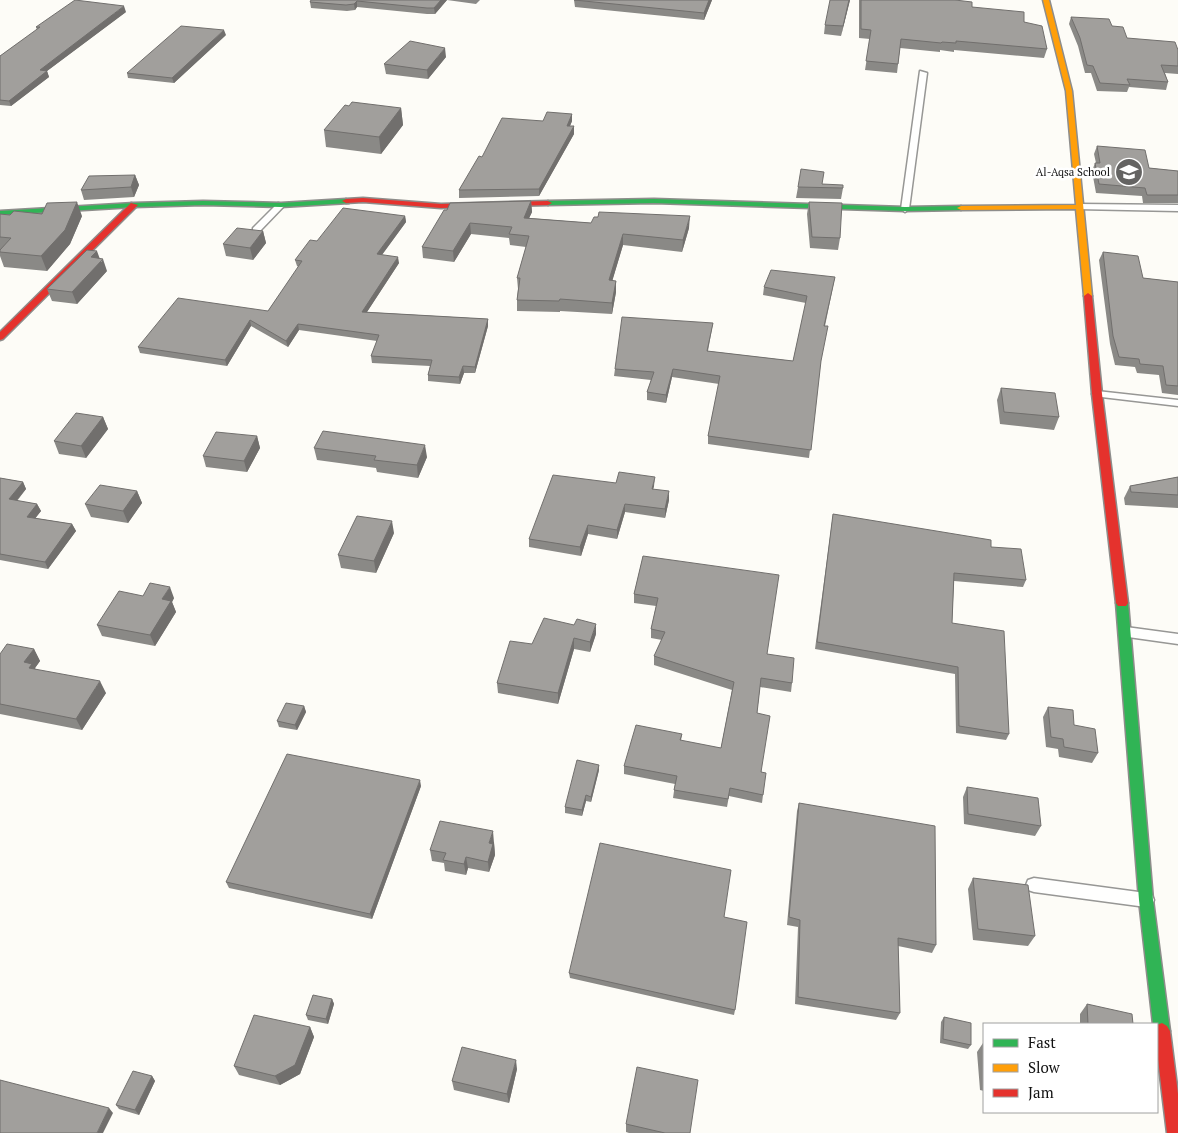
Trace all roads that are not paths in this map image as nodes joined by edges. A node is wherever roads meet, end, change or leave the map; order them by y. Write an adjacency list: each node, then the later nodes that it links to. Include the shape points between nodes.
1 (1046, 0): 5 (main road, via 1069,91)
2 (923, 73): 7 (lane)
3 (134, 205): 4 (main road, via 203,202); 8 (main road); 10 (main road)
4 (281, 205): 7 (main road, via 363,200 441,206 654,201); 9 (lane)
5 (1079, 207): 6 (lane); 7 (main road); 11 (main road)
6 (1178, 208)
7 (905, 209)
8 (0, 213)
9 (256, 230)
10 (0, 337)
11 (1097, 394): 12 (lane); 13 (main road)
12 (1178, 403)
13 (1126, 632): 14 (lane); 16 (main road)
14 (1178, 640)
15 (1034, 885): 16 (lane)
16 (1146, 900): 17 (main road)
17 (1174, 1133)

